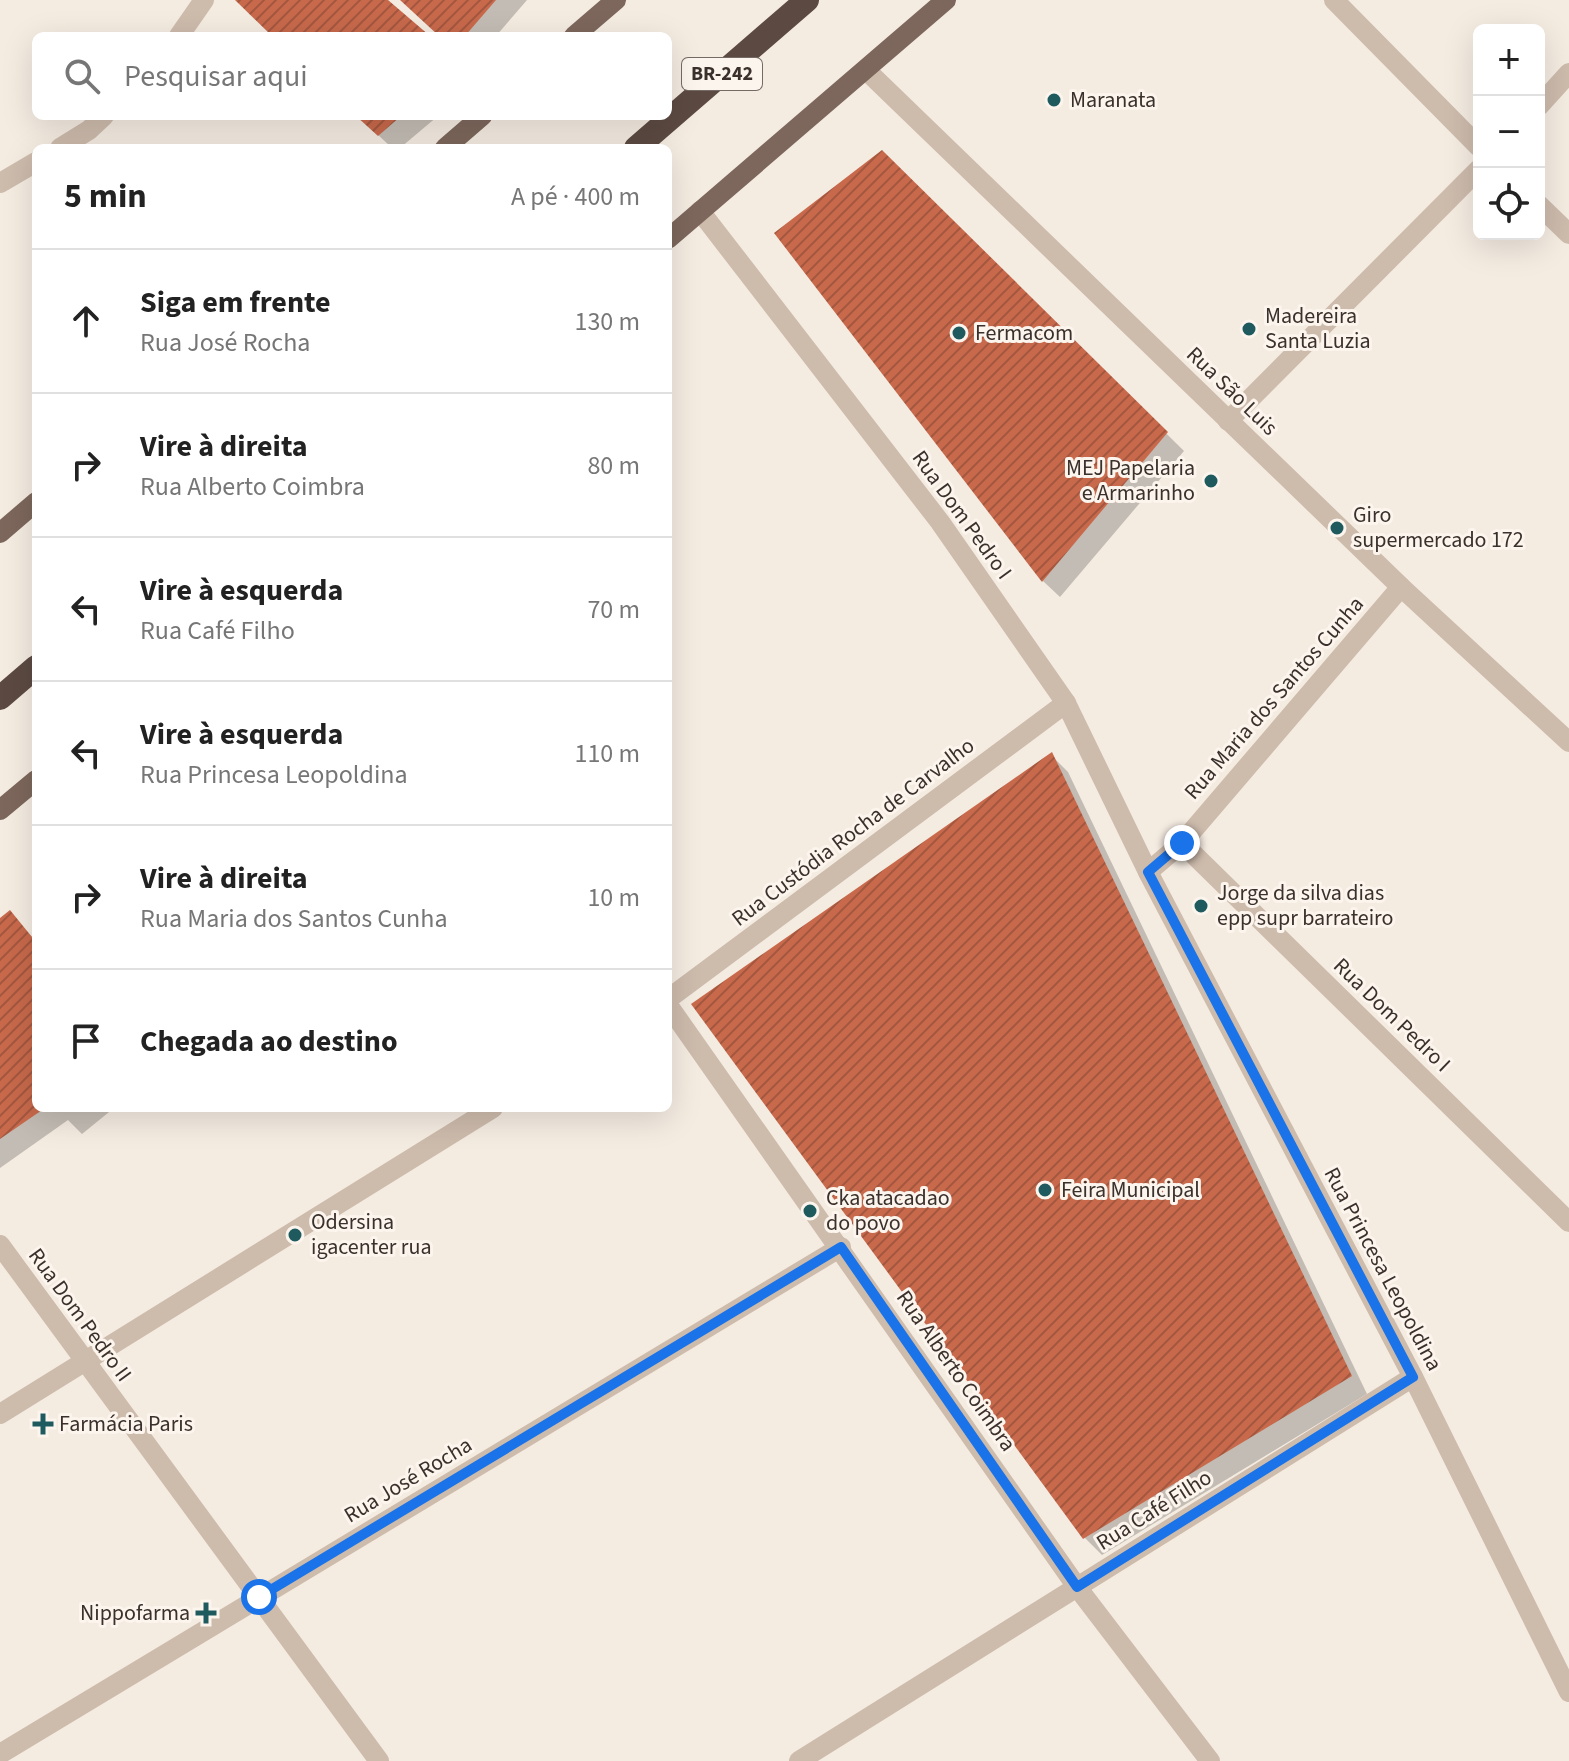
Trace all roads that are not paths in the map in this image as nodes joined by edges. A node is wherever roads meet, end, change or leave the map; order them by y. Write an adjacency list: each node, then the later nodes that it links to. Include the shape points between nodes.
1 (204, 0): 6 (street)
2 (616, 0): 7 (main road)
3 (807, 0): 11 (highway, BR-242)
4 (946, 0): 8 (main road)
5 (1334, 0): 15 (street)
6 (182, 32)
7 (579, 32)
8 (866, 70): 22 (main road); 26 (street, Rua São Luis)
9 (1569, 73): 10 (street)
10 (1545, 99)
11 (672, 117)
12 (100, 120): 16 (street)
13 (477, 120): 17 (main road)
14 (668, 120): 18 (highway, BR-242)
15 (1473, 141)
16 (66, 144)
17 (450, 144)
18 (641, 144)
19 (32, 164): 21 (street)
20 (1473, 175): 26 (street)
21 (0, 183)
22 (700, 211): 25 (main road); 32 (street, Rua Dom Pedro I, via 940,522)
23 (1545, 211): 24 (street)
24 (1569, 234)
25 (672, 236)
26 (1228, 421): 29 (street, Rua São Luis)
27 (32, 505): 28 (main road)
28 (0, 533)
29 (1401, 587): 33 (street, Rua São Luis); 36 (street, Rua Maria dos Santos Cunha)
30 (32, 670): 31 (highway)
31 (0, 698)
32 (1066, 703): 37 (street, Rua Dom Pedro I); 38 (street, Rua Custódia Rocha de Carvalho)
33 (1569, 742)
34 (32, 783): 35 (main road)
35 (0, 810)
36 (1182, 843): 37 (street, Rua Maria dos Santos Cunha); 41 (street, Rua Dom Pedro I)
37 (1148, 872): 45 (street, Rua Princesa Leopoldina)
38 (672, 999)
39 (672, 1008): 43 (street, Rua Alberto Coimbra)
40 (487, 1112): 44 (street)
41 (1569, 1222)
42 (0, 1245): 44 (street, Rua Dom Pedro II)
43 (841, 1247): 47 (street, Rua Alberto Coimbra); 48 (street, Rua José Rocha)
44 (84, 1363): 46 (street); 48 (street, Rua Dom Pedro II)
45 (1413, 1377): 47 (street, Rua Café Filho); 49 (street, Rua Princesa Leopoldina)
46 (0, 1414)
47 (1077, 1587): 52 (street, Rua Café Filho); 53 (street, Rua Alberto Coimbra)
48 (259, 1597): 50 (street, Rua José Rocha); 51 (street, Rua Dom Pedro II)
49 (1569, 1692)
50 (0, 1754)
51 (379, 1761)
52 (799, 1761)
53 (1210, 1761)

